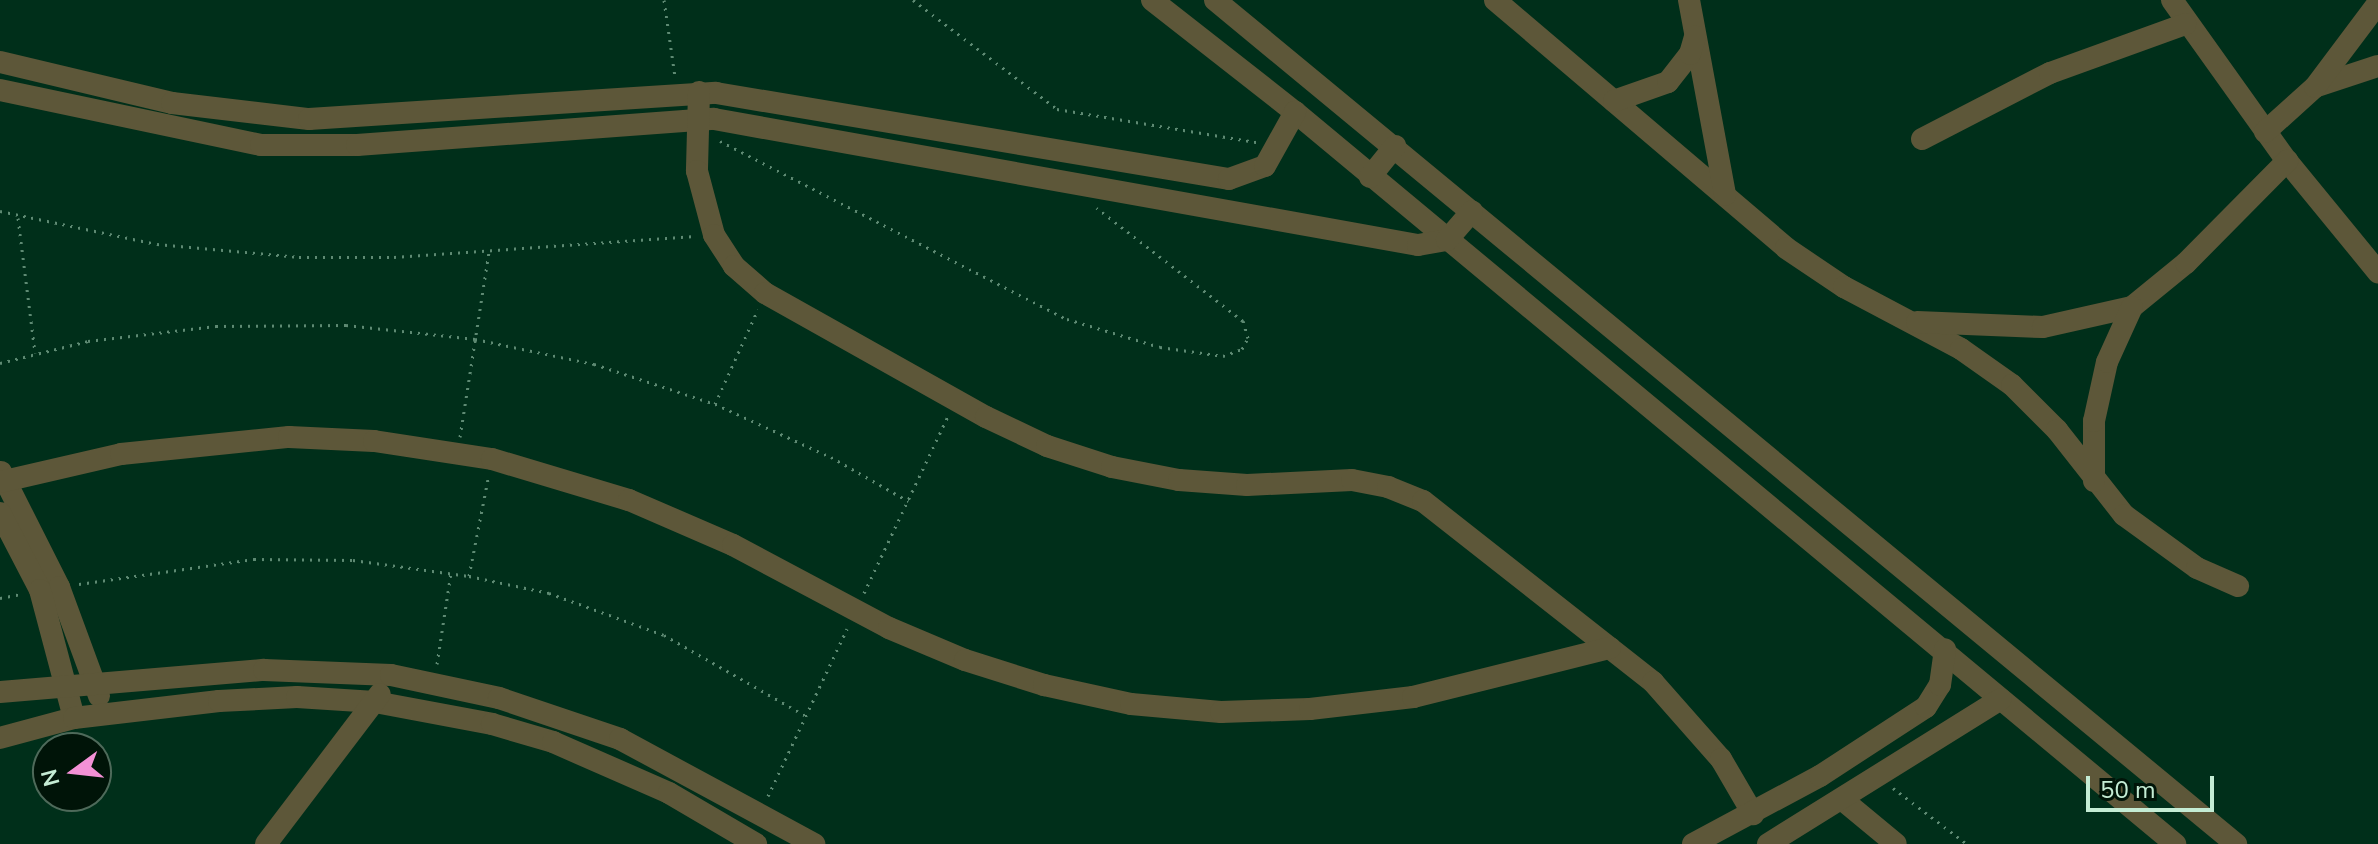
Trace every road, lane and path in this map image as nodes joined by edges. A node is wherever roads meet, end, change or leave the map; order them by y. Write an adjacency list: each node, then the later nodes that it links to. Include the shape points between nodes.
1 (664, 0): 15 (path)
2 (913, 0): 21 (path, via 1057,109)
3 (1152, 0): 17 (street)
4 (1215, 0): 22 (street)
5 (1495, 0): 16 (street)
6 (1689, 0): 10 (street)
7 (2172, 0): 9 (street)
8 (2378, 3): 13 (street)
9 (2185, 24): 19 (street); 20 (street, via 2050,73)
10 (1696, 36): 16 (street, via 1690,54 1668,82); 28 (street)
11 (0, 62): 15 (street, via 172,103 309,119)
12 (2378, 66): 13 (street)
13 (2315, 87): 19 (street)
14 (0, 90): 18 (street, via 214,139 285,146)
15 (688, 92): 18 (street); 24 (street)
16 (1614, 101): 28 (street)
17 (1295, 112): 21 (street); 25 (street)
18 (697, 124): 27 (street); 27 (path, via 1067,319 1129,340 1191,352 1223,356 1242,349 1248,338 1243,321 1100,212); 34 (street, via 697,171)
19 (2265, 132): 23 (street)
20 (1922, 139)
21 (1280, 146): 26 (street, via 1254,173)
22 (1395, 146): 25 (street); 32 (street)
23 (2287, 161): 37 (street); 39 (street, via 2186,263)
24 (1187, 174): 26 (street); 29 (street, via 1190,185)
25 (1370, 177): 35 (street)
26 (1229, 179): 30 (street, via 1221,196)
27 (1093, 185): 29 (street)
28 (1725, 195): 40 (street, via 1786,248)
29 (1184, 201): 30 (street)
30 (1224, 209): 35 (street, via 1403,244)
31 (0, 211): 33 (path)
32 (1472, 211): 35 (street); 80 (street)
33 (18, 216): 36 (path, via 157,244 252,255 362,258); 42 (path)
34 (714, 235): 36 (path); 38 (street, via 734,266)
35 (1447, 240): 56 (street)
36 (489, 251): 41 (path)
37 (2378, 272)
38 (765, 293): 44 (path); 55 (street, via 986,417 1047,446 1112,467 1179,480 1247,485 1352,480 1423,501)
39 (2132, 307): 40 (street, via 2043,327); 48 (street, via 2107,362 2094,421)
40 (1904, 321): 48 (street, via 1961,349 2012,385 2057,430)
41 (475, 339): 42 (path, via 346,325 229,326 88,341); 44 (path, via 594,364); 45 (path)
42 (35, 353): 43 (path)
43 (0, 363)
44 (715, 404): 49 (path, via 831,457)
45 (458, 453): 46 (street); 47 (street, via 374,441 204,442)
46 (492, 459): 52 (path); 55 (street, via 629,500 733,545 889,628 965,660 1131,704 1221,712 1339,706 1514,676)
47 (2, 478): 54 (street)
48 (2094, 481): 53 (street, via 2158,544)
49 (908, 501)
50 (0, 513): 60 (street, via 40,590)
51 (451, 573): 52 (path); 54 (path, via 353,560 254,559); 59 (path)
52 (469, 576): 65 (path, via 588,605 664,635 737,672)
53 (2238, 586)
54 (59, 587): 58 (street)
55 (1610, 648): 71 (street, via 1692,722)
56 (1945, 649): 62 (street); 68 (street, via 1935,697)
57 (391, 675): 58 (street, via 264,670); 59 (street); 63 (street)
58 (96, 684): 60 (street); 64 (street)
59 (433, 684): 74 (street, via 499,698 620,739)
60 (69, 686): 61 (street); 66 (street)
61 (0, 692)
62 (2001, 699): 69 (street); 79 (street)
63 (375, 702): 64 (street, via 258,698); 72 (street); 73 (street, via 492,724 553,742 669,793)
64 (103, 713): 66 (street)
65 (806, 716)
66 (74, 718): 67 (street)
67 (0, 738)
68 (1878, 741): 69 (street); 71 (street)
69 (1889, 773): 70 (street); 78 (path)
70 (1844, 801): 76 (street); 77 (street)
71 (1753, 814): 75 (street)
72 (266, 844)
73 (756, 844)
74 (814, 844)
75 (1693, 844)
76 (1768, 844)
77 (1896, 844)
78 (1967, 844)
79 (2175, 844)
80 (2236, 844)

